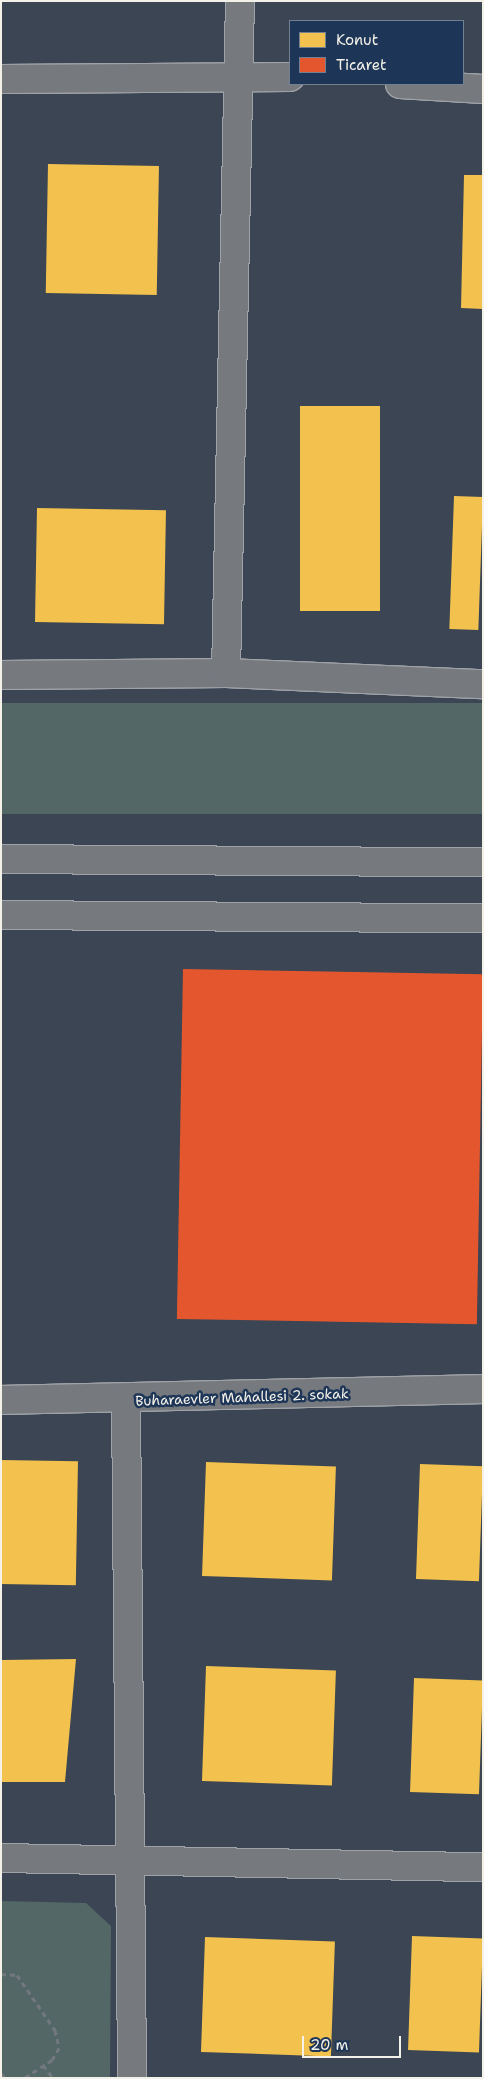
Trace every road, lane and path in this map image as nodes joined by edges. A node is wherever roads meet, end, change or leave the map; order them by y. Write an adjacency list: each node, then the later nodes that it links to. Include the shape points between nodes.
1 (240, 1): 2 (street)
2 (239, 74): 3 (street); 4 (street); 7 (street)
3 (289, 77)
4 (1, 78)
5 (417, 85): 6 (street)
6 (483, 89)
7 (226, 673): 8 (street); 9 (street)
8 (1, 675)
9 (483, 684)
10 (1, 859): 11 (street)
11 (483, 862)
12 (1, 915): 13 (street)
13 (483, 918)
14 (483, 1389): 16 (street, Buharaevler Mahallesi 2. sokak)
15 (1, 1400): 16 (street, Buharaevler Mahallesi 2. sokak)
16 (126, 1400): 18 (street)
17 (1, 1858): 18 (street)
18 (132, 1859): 19 (street); 26 (street)
19 (483, 1867)
20 (1, 1974): 21 (path, via 17,1974 55,2030 59,2048)
21 (43, 2065): 24 (path); 25 (path)
22 (1, 2073): 23 (path)
23 (5, 2078)
24 (24, 2078)
25 (53, 2078)
26 (132, 2078)

